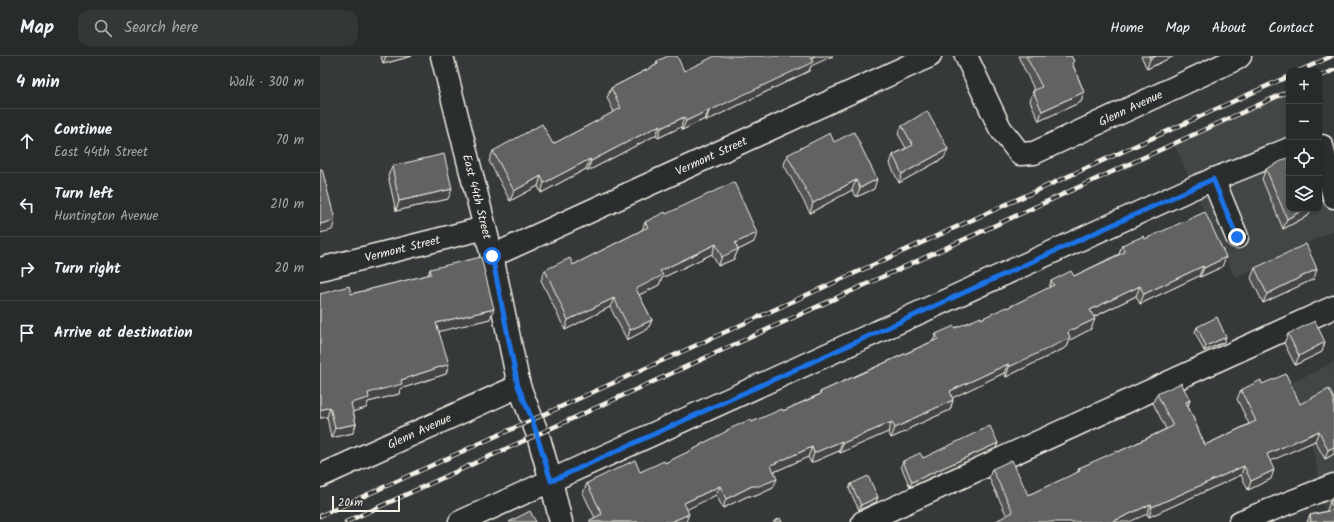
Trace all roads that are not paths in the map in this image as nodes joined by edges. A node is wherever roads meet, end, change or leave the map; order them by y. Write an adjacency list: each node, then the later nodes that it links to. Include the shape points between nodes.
1 (442, 56): 9 (street, East 44th Street)
2 (930, 56): 11 (street, Vermont Street)
3 (966, 56): 4 (street, Glenn Avenue, via 1000,128 1020,154 1034,153)
4 (1240, 56)
5 (1325, 145): 8 (street)
6 (1286, 150): 7 (street)
7 (1213, 179): 10 (street); 16 (street)
8 (1334, 197)
9 (485, 228): 11 (street, East 44th Street); 12 (street, Vermont Street)
10 (1237, 237)
11 (492, 256): 14 (street, East 44th Street)
12 (320, 269)
13 (1334, 307): 20 (street)
14 (518, 386): 15 (street, Glenn Avenue); 16 (street, East 44th Street, via 536,430)
15 (320, 476)
16 (551, 481): 18 (street); 19 (street, East 44th Street)
17 (1334, 485): 21 (street)
18 (460, 522)
19 (561, 522)
20 (863, 522)
21 (1240, 522)

